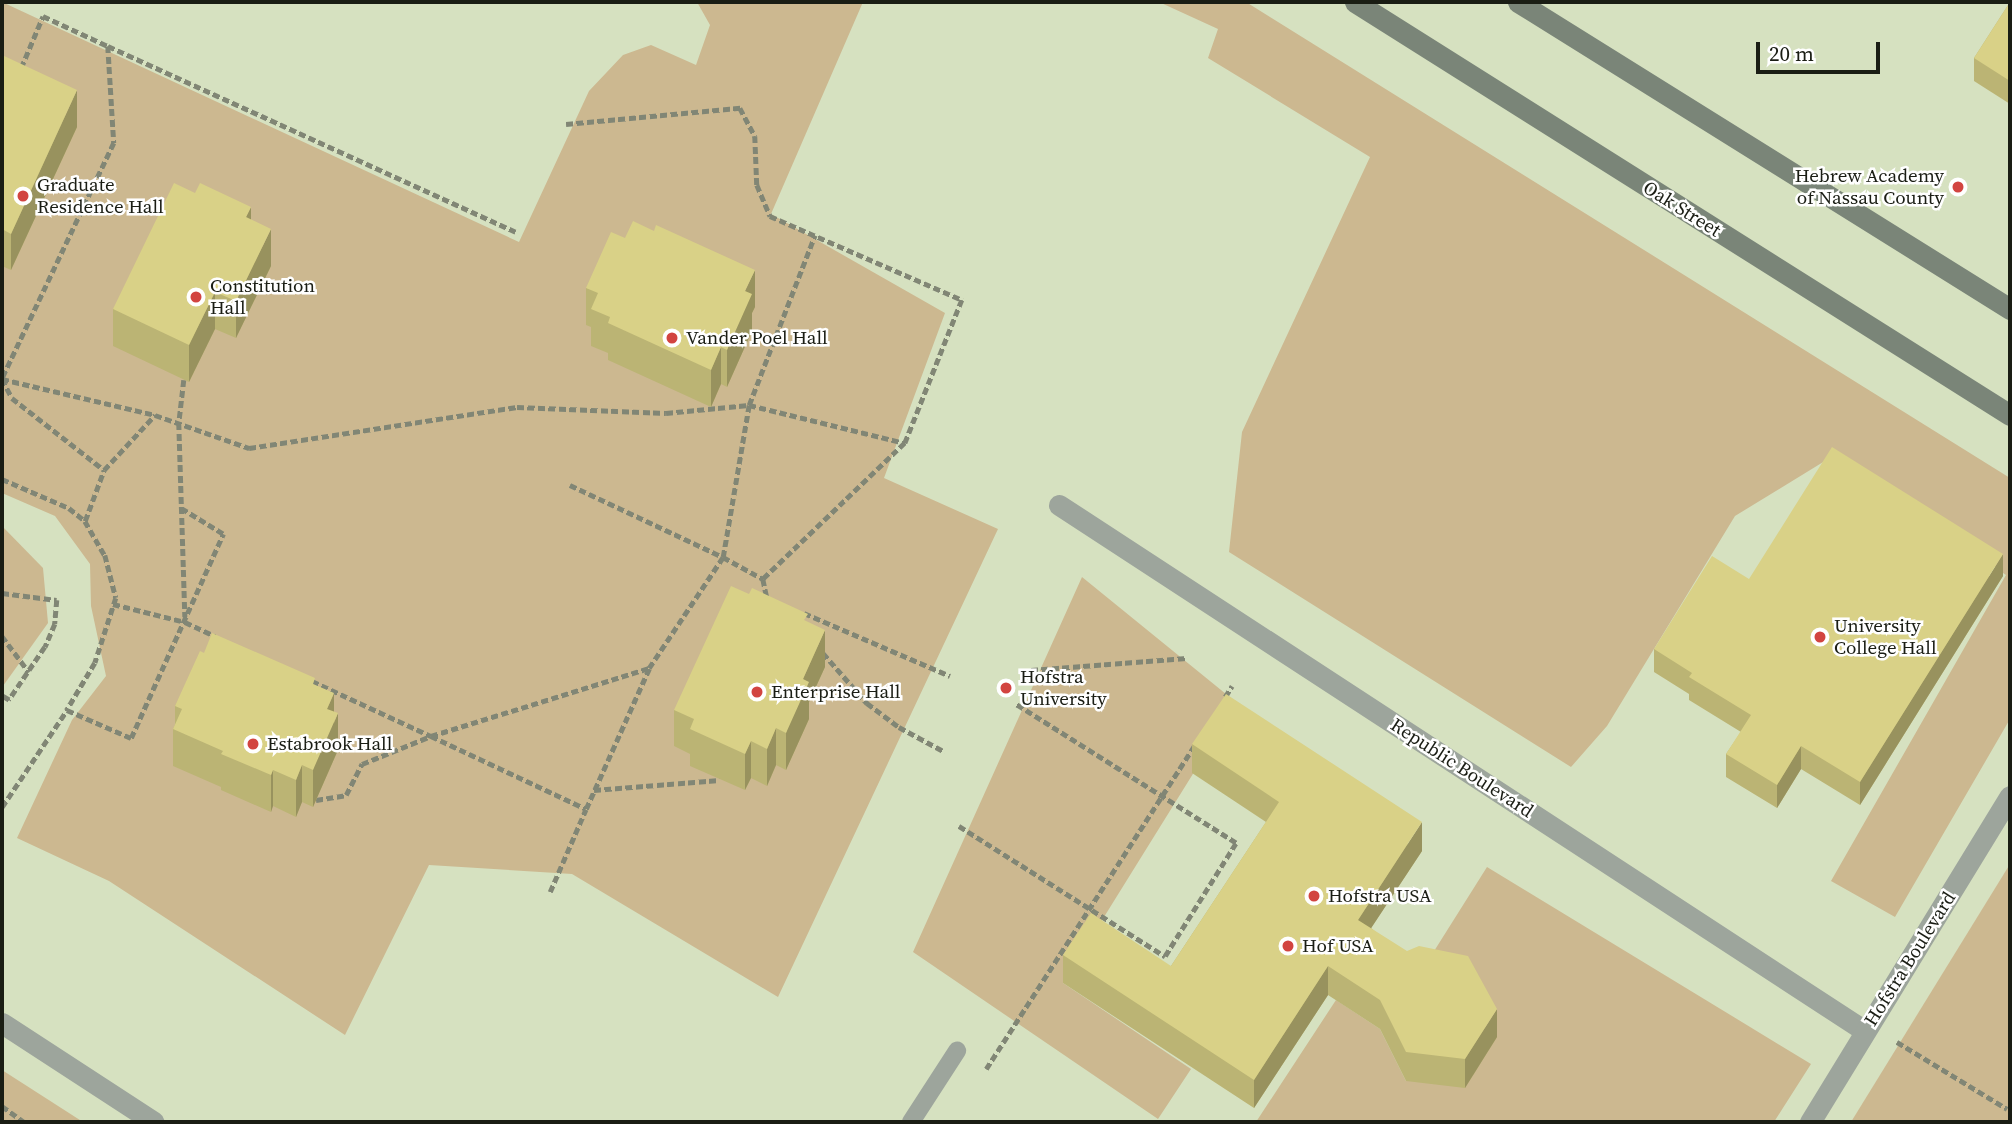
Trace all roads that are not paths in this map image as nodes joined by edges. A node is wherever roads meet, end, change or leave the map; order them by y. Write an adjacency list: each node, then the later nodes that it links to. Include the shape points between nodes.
1 (1354, 2): 4 (street, Oak Street)
2 (1518, 2): 3 (street)
3 (2010, 309)
4 (2010, 415)
5 (1059, 505): 8 (street, Republic Boulevard)
6 (2010, 796): 8 (street, Hofstra Boulevard)
7 (2, 1023): 10 (street)
8 (1867, 1028): 12 (street, Hofstra Boulevard)
9 (957, 1051): 11 (lane)
10 (154, 1122)
11 (911, 1122)
12 (1810, 1122)

